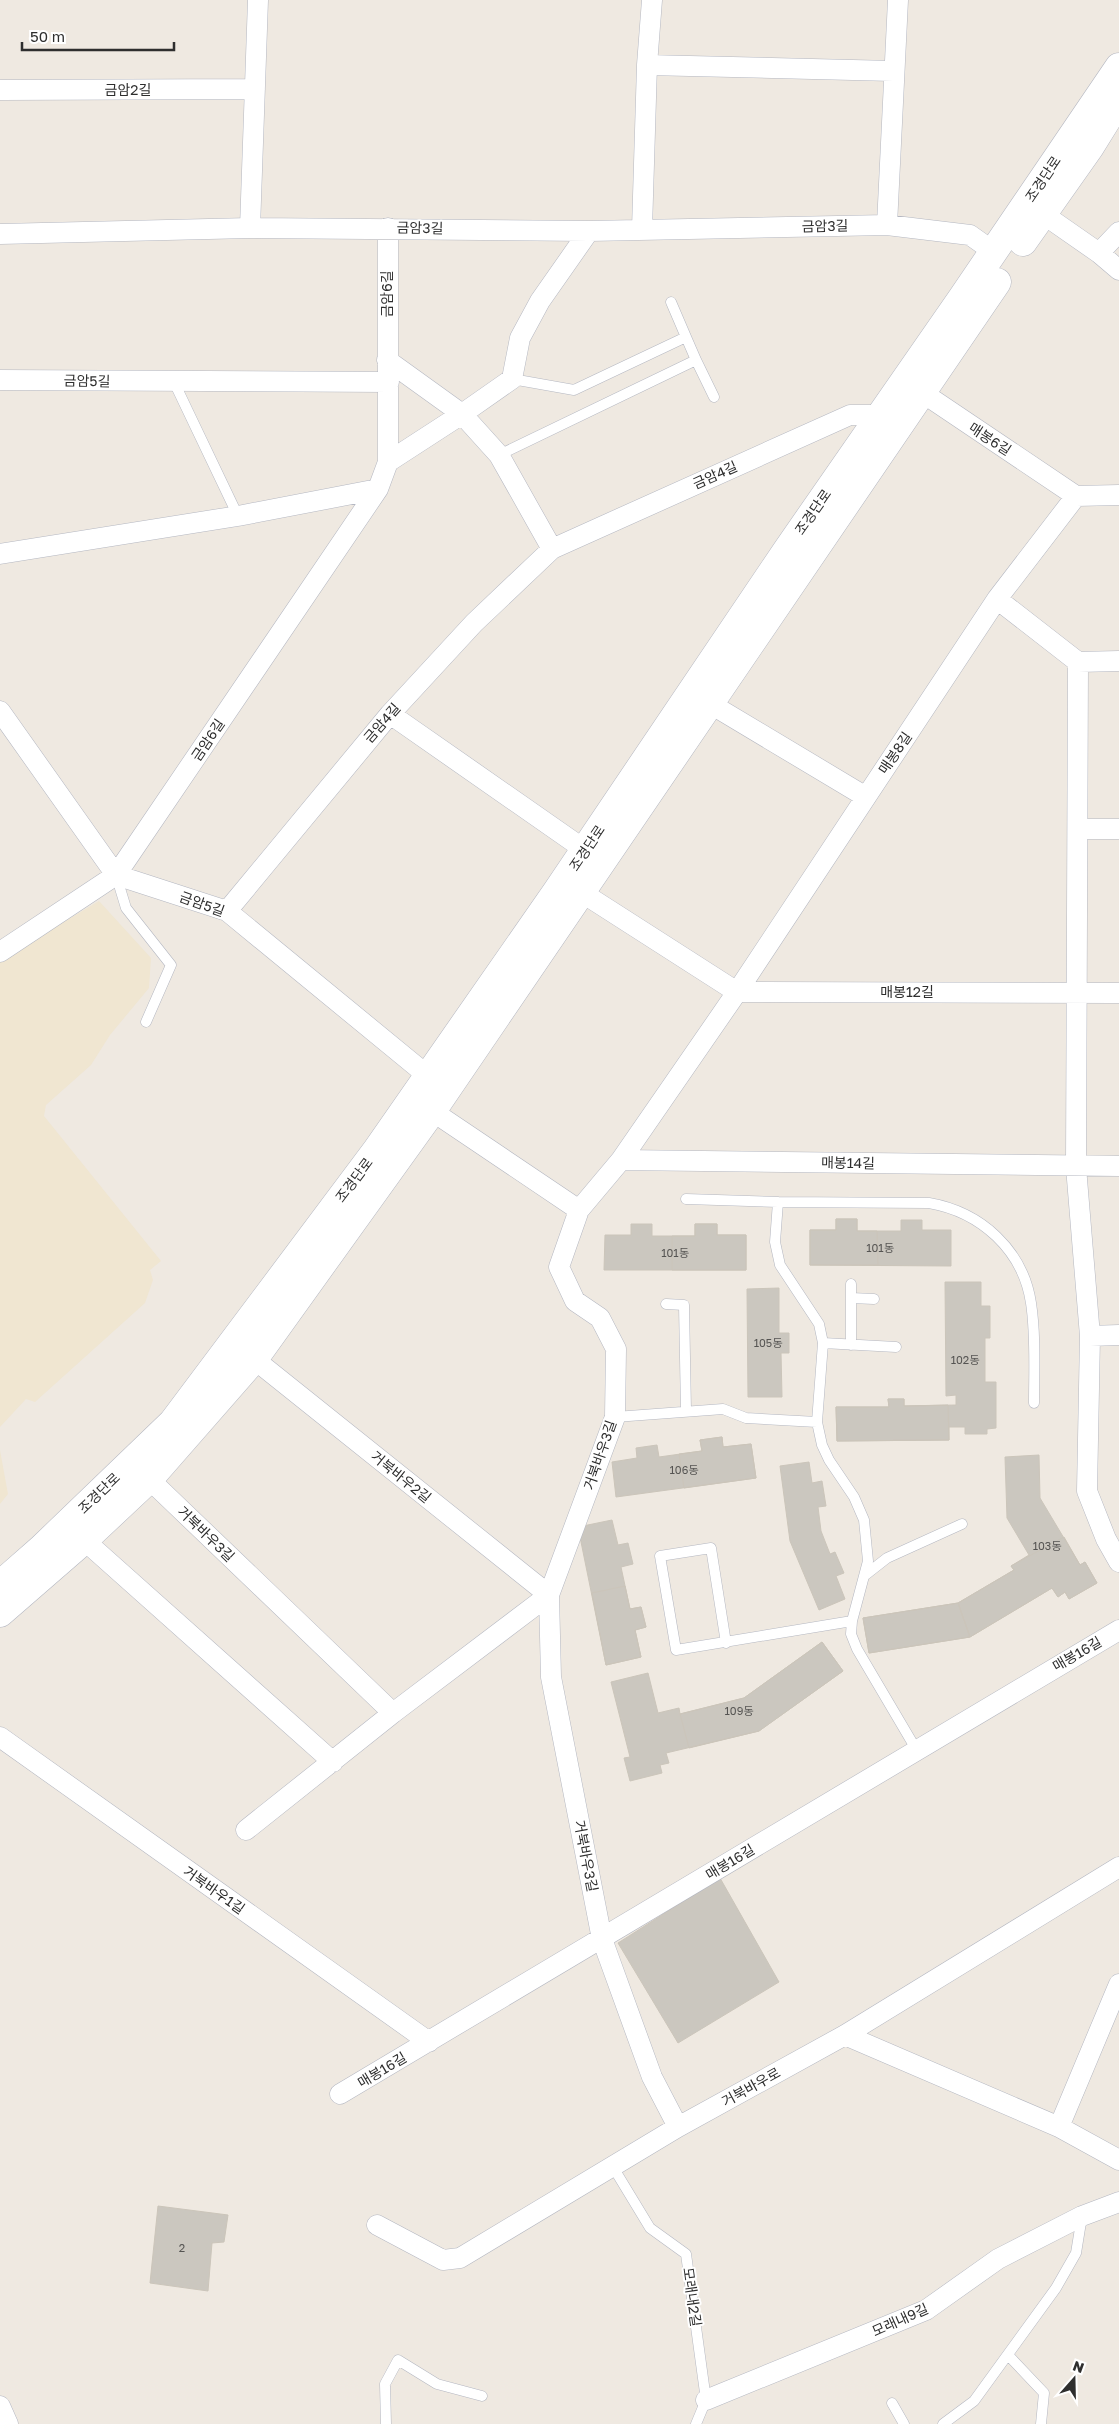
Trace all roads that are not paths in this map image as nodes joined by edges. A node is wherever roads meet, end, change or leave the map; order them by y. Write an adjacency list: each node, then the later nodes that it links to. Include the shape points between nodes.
1 (258, 0): 7 (street)
2 (652, 0): 4 (street)
3 (898, 0): 6 (street)
4 (647, 65): 6 (street); 14 (street)
5 (1119, 67): 18 (street, 조경단로)
6 (893, 71): 11 (street)
7 (255, 89): 8 (street, 금암2길); 12 (street)
8 (0, 90)
9 (1119, 100): 10 (street, 조경단로)
10 (1043, 214): 19 (street); 29 (street, 조경단로)
11 (887, 225): 14 (street, 금암3길); 18 (street, 금암3길, via 970,235)
12 (250, 228): 13 (street, 금암3길); 17 (street, 금암3길)
13 (388, 228): 15 (street, 금암3길); 23 (street, 금암6길)
14 (642, 229): 15 (street, 금암3길)
15 (589, 231): 25 (street, via 540,301 520,338)
16 (1119, 232): 19 (street)
17 (0, 234)
18 (994, 252): 29 (street, 조경단로)
19 (1099, 253): 20 (street)
20 (1119, 270)
21 (671, 302): 22 (lane)
22 (686, 337): 24 (lane); 25 (lane, via 574,390)
23 (387, 360): 28 (street, 금암6길); 31 (street)
24 (696, 360): 30 (lane); 33 (lane)
25 (512, 379): 31 (street)
26 (0, 380): 27 (street, 금암5길)
27 (174, 382): 28 (street); 38 (lane)
28 (389, 382): 34 (street, 금암6길)
29 (913, 387): 32 (street, 조경단로); 37 (street, 매봉6길); 44 (street, 조경단로)
30 (714, 397)
31 (462, 414): 33 (street); 34 (street)
32 (881, 415): 39 (street, 금암4길, via 850,415); 50 (street, 조경단로)
33 (499, 454): 39 (street)
34 (388, 462): 35 (street, 금암6길)
35 (378, 489): 38 (street); 51 (street, 금암6길)
36 (1119, 495): 37 (street)
37 (1076, 496): 41 (street)
38 (238, 516): 40 (street)
39 (552, 549): 46 (street, 금암4길, via 474,623)
40 (0, 554)
41 (997, 599): 43 (street); 47 (street, 매봉8길)
42 (1119, 661): 43 (street)
43 (1078, 662): 48 (street)
44 (709, 703): 47 (street); 52 (street, 조경단로)
45 (0, 710): 51 (street)
46 (390, 714): 50 (street); 53 (street, 금암4길)
47 (866, 797): 55 (street, 매봉8길)
48 (1079, 829): 49 (street); 56 (street)
49 (1119, 829)
50 (586, 850): 59 (street, 조경단로)
51 (116, 875): 53 (street, 금암5길); 54 (street, 금암6길); 58 (lane, via 126,908 171,965)
52 (581, 892): 55 (street); 60 (street, 조경단로)
53 (227, 911): 59 (street, 금암5길)
54 (0, 952)
55 (737, 992): 56 (street, 매봉12길); 61 (street)
56 (1077, 993): 57 (street, 매봉12길); 62 (street)
57 (1119, 993)
58 (146, 1022)
59 (428, 1076): 60 (street); 86 (street, 조경단로, via 370,1159 173,1422)
60 (432, 1111): 66 (street); 76 (street, 조경단로)
61 (621, 1160): 62 (street, 매봉14길); 66 (street)
62 (1076, 1166): 63 (street, 매봉14길); 72 (street)
63 (1119, 1166)
64 (686, 1199): 65 (lane)
65 (778, 1202): 73 (lane, via 775,1242 780,1265 819,1324); 77 (lane, via 929,1203 950,1206 972,1216 993,1232 1010,1251 1024,1275 1031,1303)
66 (579, 1210): 79 (street, 거북바우3길, via 559,1267 575,1300 600,1318 616,1350)
67 (851, 1284): 68 (lane)
68 (851, 1298): 69 (lane); 74 (lane)
69 (874, 1299)
70 (666, 1304): 78 (lane, via 684,1305)
71 (1119, 1335): 72 (street)
72 (1090, 1336): 84 (street, via 1087,1491)
73 (823, 1343): 74 (lane); 80 (lane)
74 (851, 1345): 75 (lane)
75 (896, 1347)
76 (254, 1359): 81 (street, 조경단로); 87 (street, 거북바우2길)
77 (1034, 1403)
78 (686, 1411): 79 (lane); 80 (lane, via 723,1409 746,1418)
79 (615, 1417): 87 (street, 거북바우3길)
80 (817, 1422): 85 (lane, via 829,1460 854,1497 864,1520 868,1561)
81 (149, 1479): 83 (street, 조경단로); 92 (street, 거북바우3길)
82 (962, 1524): 85 (lane, via 887,1558)
83 (84, 1540): 88 (street, 조경단로); 95 (street)
84 (1119, 1562)
85 (864, 1576): 89 (lane)
86 (0, 1584)
87 (549, 1595): 92 (street); 98 (street, 거북바우3길, via 551,1677)
88 (0, 1613)
89 (852, 1621): 91 (lane); 94 (lane, via 851,1634 857,1649)
90 (1119, 1630): 94 (street, 매봉16길)
91 (726, 1643): 91 (lane, via 676,1650 660,1556 710,1548)
92 (393, 1713): 95 (street)
93 (0, 1737): 101 (street, 거북바우1길)
94 (916, 1749): 98 (street, 매봉16길)
95 (332, 1762): 96 (street)
96 (246, 1830)
97 (1119, 1866): 100 (street, 거북바우로)
98 (602, 1940): 101 (street, 매봉16길); 103 (street, 거북바우3길, via 652,2077)
99 (1119, 1984): 104 (street)
100 (845, 2035): 103 (street, 거북바우로); 104 (street)
101 (429, 2042): 102 (street, 매봉16길)
102 (340, 2094)
103 (678, 2127): 106 (street, 거북바우로)
104 (1059, 2127): 105 (street)
105 (1119, 2160)
106 (613, 2167): 109 (street, 거북바우로, via 460,2258 443,2260); 112 (lane, 모래내2길, via 650,2228 686,2254)
107 (1119, 2202): 108 (street, 모래내9길)
108 (1082, 2216): 110 (lane, via 1076,2253 1056,2288); 112 (street, 모래내9길, via 998,2259 926,2310)
109 (377, 2225)
110 (1008, 2355): 119 (lane, via 974,2400); 120 (lane, via 1044,2393)
111 (482, 2396): 116 (lane, via 437,2384 398,2360 385,2384)
112 (706, 2400): 117 (lane)
113 (892, 2403): 118 (lane)
114 (0, 2406): 115 (street)
115 (8, 2424)
116 (386, 2424)
117 (696, 2424)
118 (904, 2424)
119 (943, 2424)
120 (1041, 2424)

